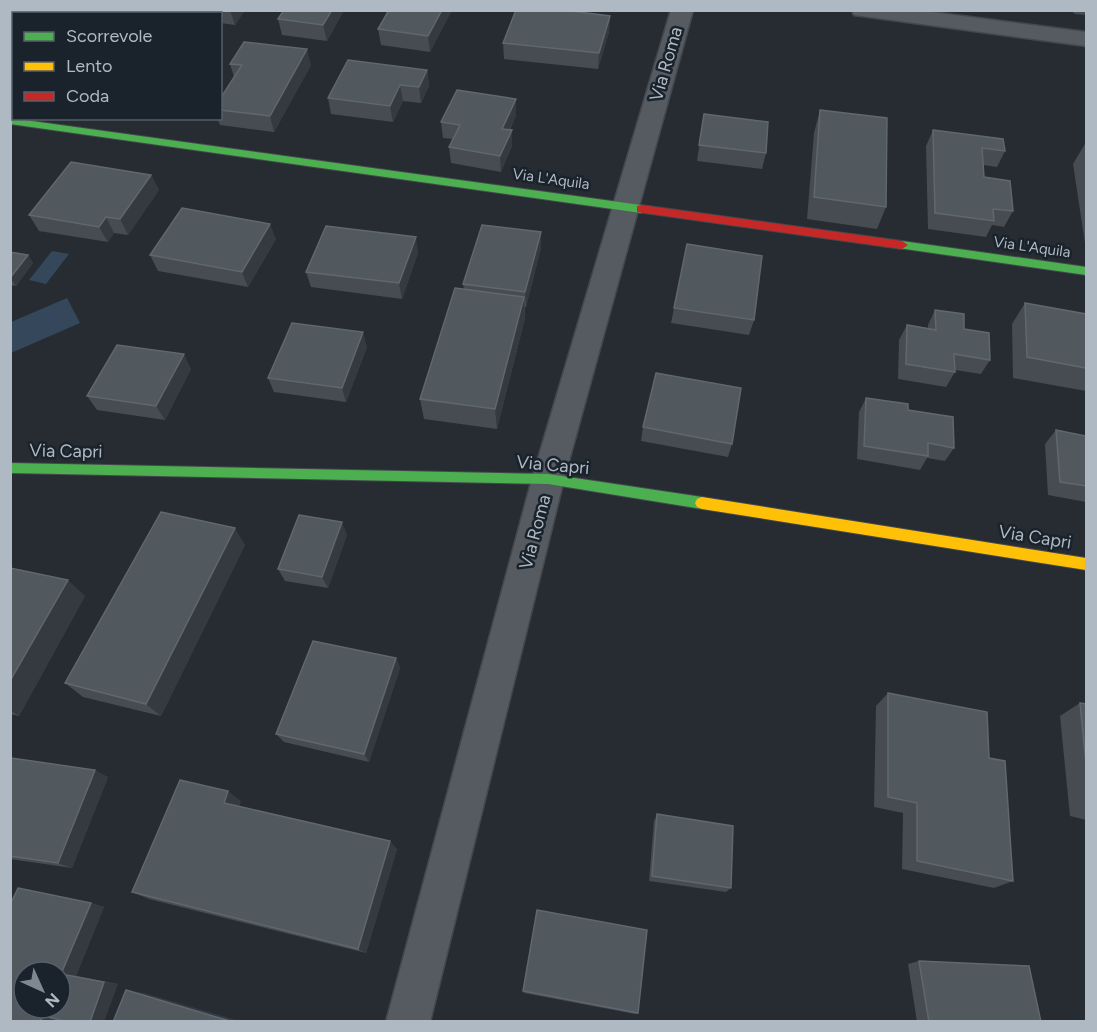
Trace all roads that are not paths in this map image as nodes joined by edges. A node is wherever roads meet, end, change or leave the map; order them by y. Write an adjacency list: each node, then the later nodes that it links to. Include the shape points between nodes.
1 (682, 10): 5 (street, Via Roma)
2 (862, 10): 3 (street)
3 (1086, 39)
4 (10, 121): 5 (street, Via L'Aquila)
5 (626, 206): 6 (street, Via L'Aquila); 8 (street, Via Roma)
6 (1086, 271)
7 (10, 468): 8 (street, Via Capri)
8 (548, 479): 9 (street, Via Capri); 10 (street, Via Roma)
9 (1086, 564)
10 (408, 1022)

